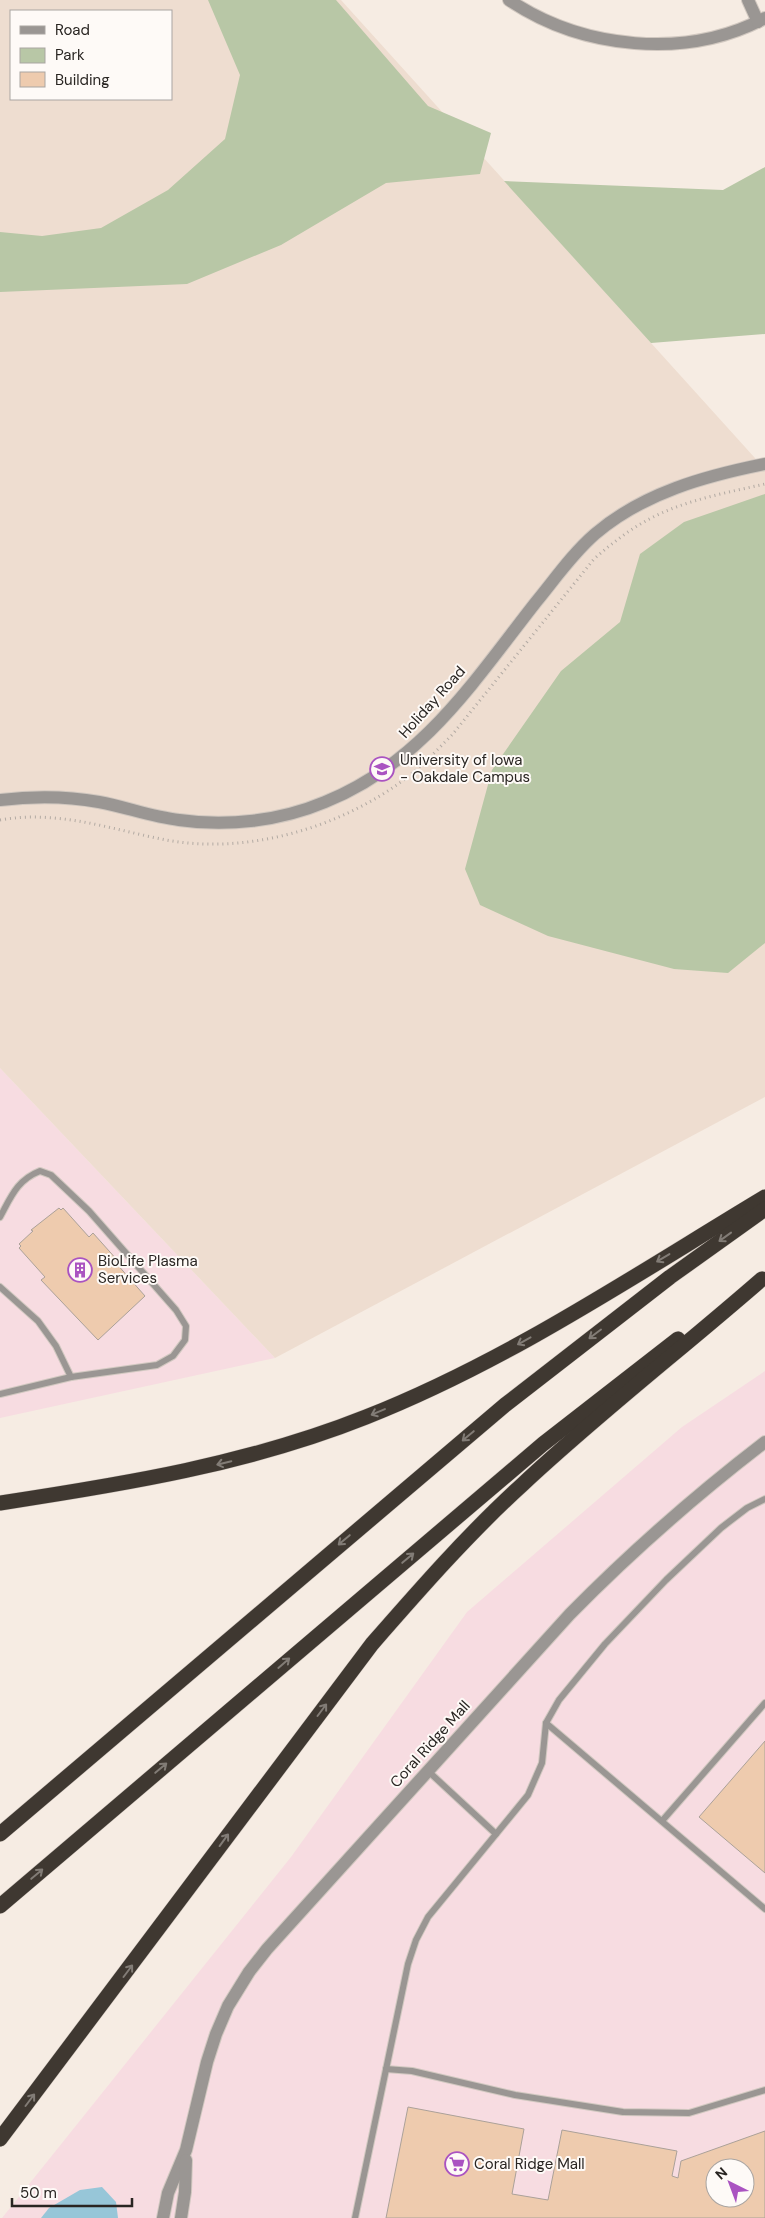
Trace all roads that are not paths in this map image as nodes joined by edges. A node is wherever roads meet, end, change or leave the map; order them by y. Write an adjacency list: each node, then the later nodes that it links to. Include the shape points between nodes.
1 (509, 0): 3 (street, via 567,29 602,39 637,43 699,40)
2 (748, 0): 3 (street)
3 (762, 20)
4 (765, 464): 5 (street, Holiday Road, via 669,490 623,513 596,534 570,559 424,739 352,791 324,803 266,819 208,823 64,798)
5 (0, 800)
6 (765, 1197): 15 (highway, one-way to 15, via 481,1365 365,1418 234,1461 158,1478)
7 (765, 1209): 20 (highway, one-way to 20, via 670,1277 505,1405)
8 (0, 1217): 11 (lane, via 17,1187 28,1176 40,1171 51,1176 89,1211 176,1310 186,1326 185,1340 179,1349 157,1365)
9 (764, 1278): 22 (highway, one-way to 9, via 543,1444 648,1361); 26 (highway, one-way to 9, via 372,1644 428,1580 523,1483)
10 (0, 1287): 11 (lane, via 38,1321 56,1346)
11 (71, 1377): 12 (lane)
12 (0, 1394)
13 (765, 1442): 18 (street, Coral Ridge Mall, via 682,1508 606,1577)
14 (765, 1499): 17 (lane, via 721,1528 666,1580 605,1644 559,1700)
15 (0, 1503)
16 (765, 1703): 19 (lane)
17 (546, 1723): 19 (lane); 21 (lane, via 542,1763 536,1779 528,1795)
18 (428, 1770): 21 (lane); 27 (street, Coral Ridge Mall, via 249,1972 228,2006 216,2034)
19 (662, 1822): 23 (lane)
20 (0, 1834)
21 (496, 1834): 24 (lane, via 443,1897 416,1940)
22 (0, 1906)
23 (765, 1909)
24 (386, 2069): 25 (lane, via 412,2071 515,2095 624,2112 689,2113); 30 (lane)
25 (765, 2090)
26 (0, 2139)
27 (186, 2150): 28 (street, Coral Ridge Mall, via 168,2193); 29 (street, Coral Ridge Mall)
28 (163, 2218)
29 (181, 2218)
30 (355, 2218)

